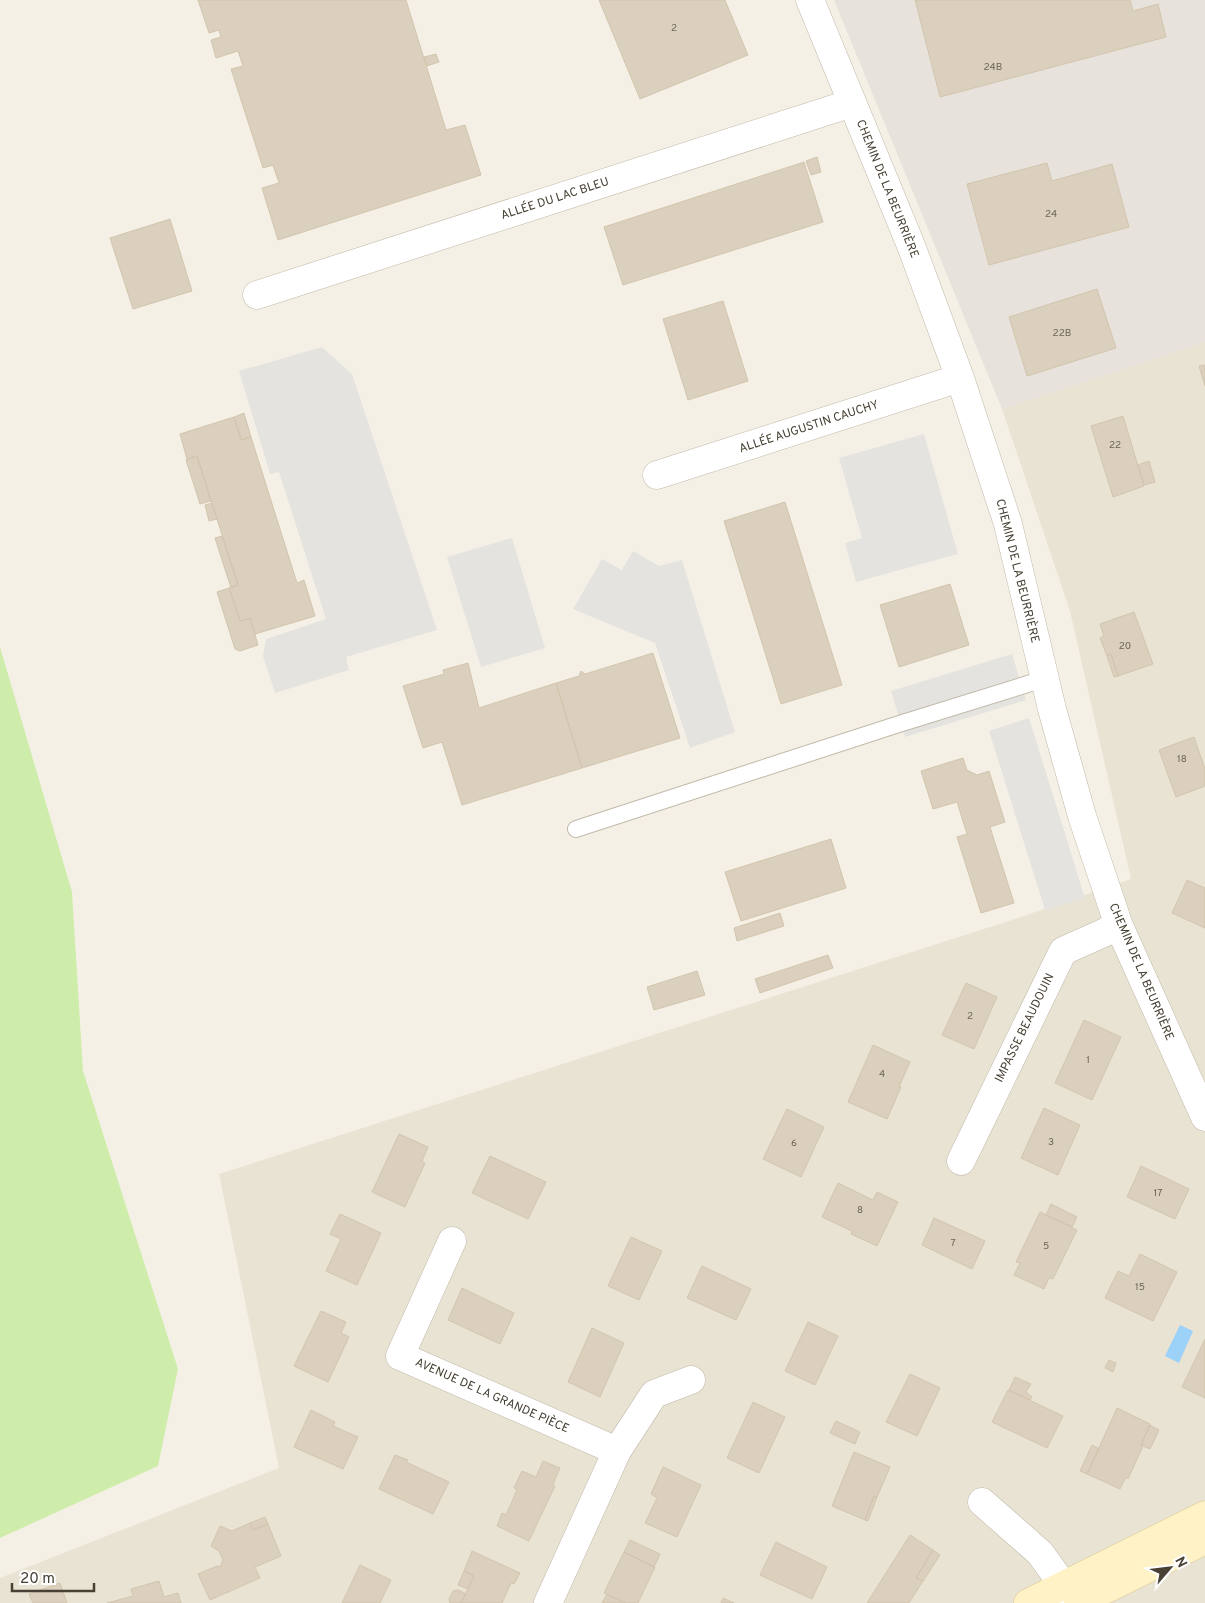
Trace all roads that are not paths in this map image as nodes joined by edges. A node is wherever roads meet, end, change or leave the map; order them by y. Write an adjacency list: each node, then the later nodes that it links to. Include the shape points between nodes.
1 (810, 0): 2 (street, CHEMIN DE LA BEURRIÈRE)
2 (852, 103): 3 (street, ALLÉE DU LAC BLEU); 4 (street, CHEMIN DE LA BEURRIÈRE, via 912,248)
3 (258, 295)
4 (960, 378): 5 (street, ALLÉE AUGUSTIN CAUCHY); 6 (street, CHEMIN DE LA BEURRIÈRE, via 1008,524)
5 (657, 476)
6 (1044, 679): 7 (lane); 8 (street, CHEMIN DE LA BEURRIÈRE, via 1082,816)
7 (576, 829)
8 (1119, 926): 9 (street, CHEMIN DE LA BEURRIÈRE); 10 (street, IMPASSE BEAUDOUIN, via 1063,951)
9 (1205, 1117)
10 (961, 1161)
11 (452, 1241): 13 (street, AVENUE DE LA GRANDE PIÈCE, via 400,1356)
12 (691, 1380): 13 (street, via 654,1394)
13 (617, 1451): 18 (street)
14 (982, 1502): 17 (street, via 1040,1553)
15 (1205, 1514): 17 (street)
16 (1205, 1540): 17 (street)
17 (1071, 1597): 19 (street)
18 (548, 1603)
19 (1028, 1603)

